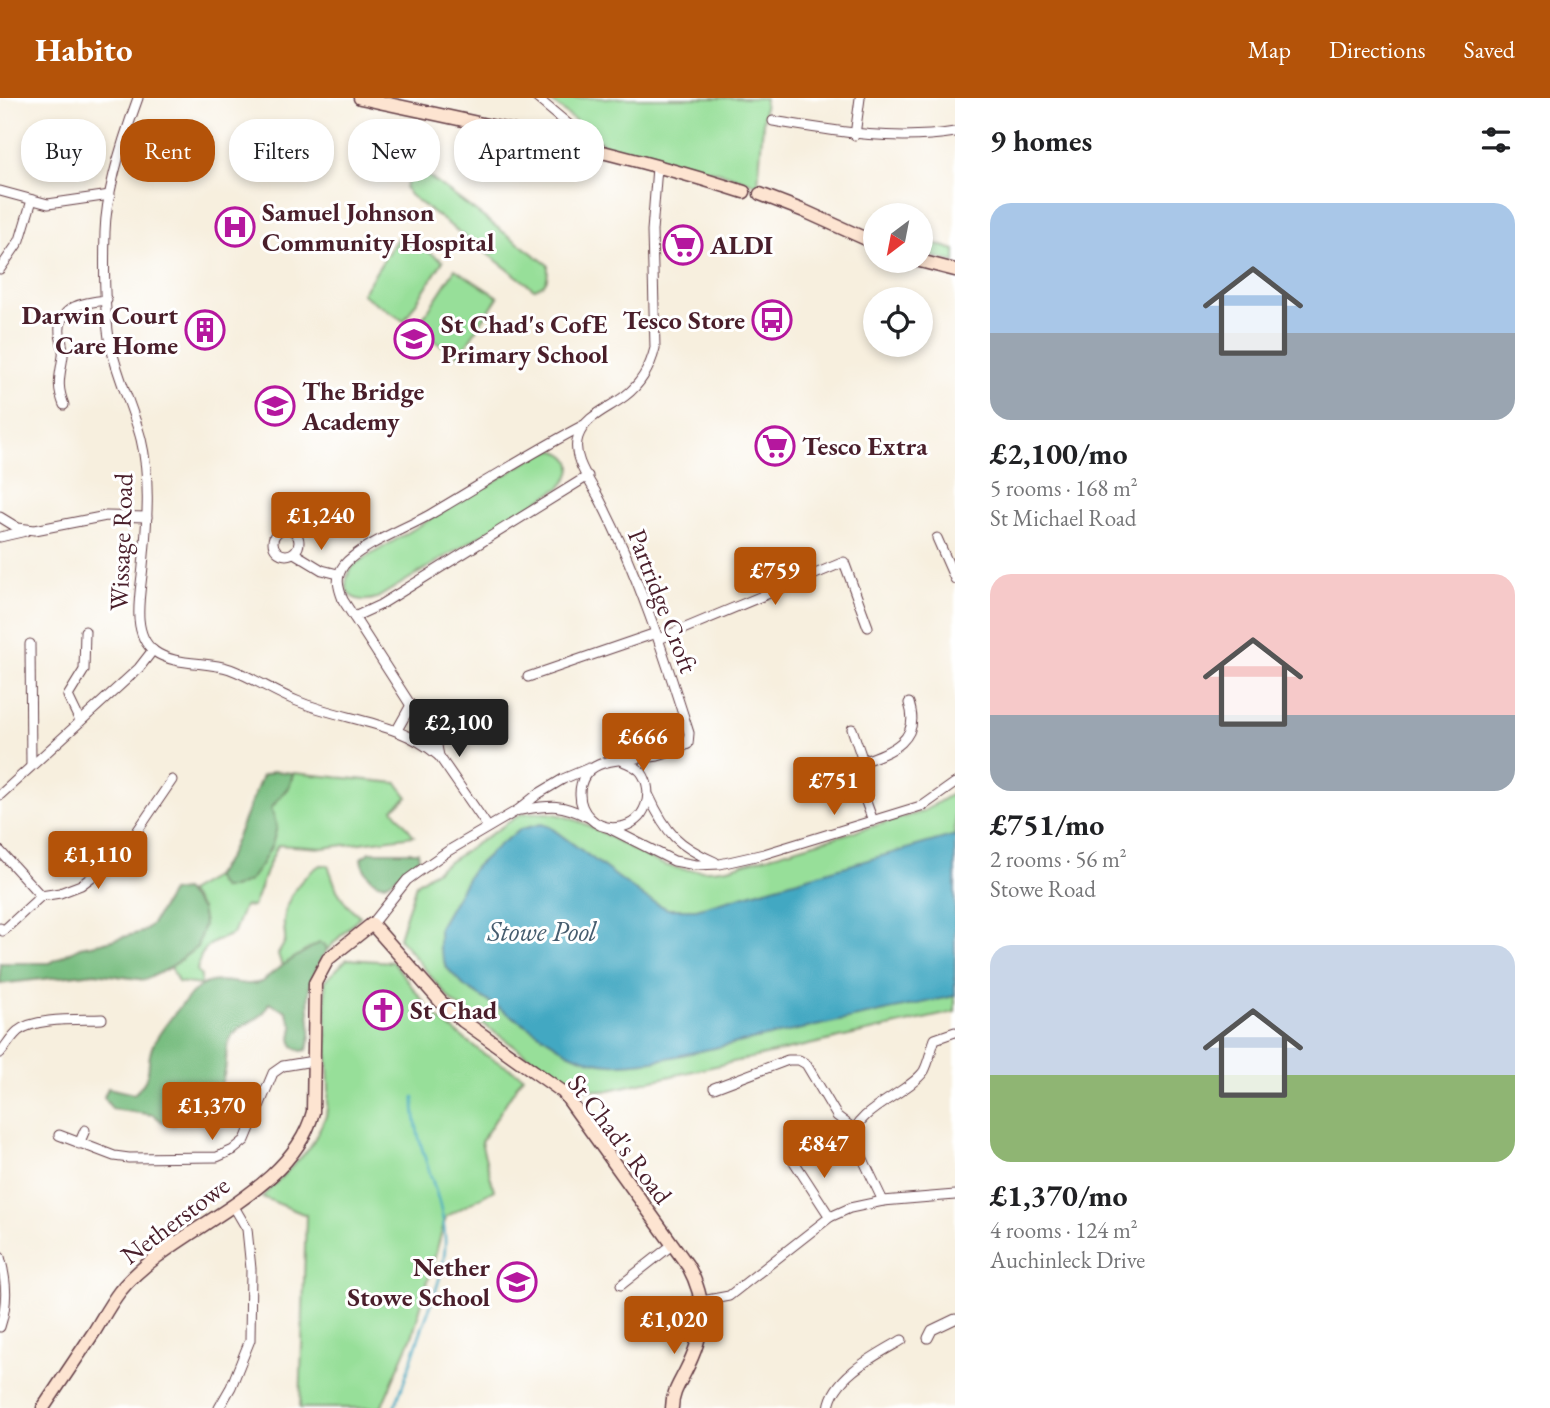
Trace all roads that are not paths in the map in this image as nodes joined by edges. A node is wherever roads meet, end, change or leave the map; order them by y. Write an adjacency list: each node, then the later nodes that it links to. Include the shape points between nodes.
1 (138, 98): 15 (street, Wissage Road)
2 (360, 98): 5 (street)
3 (537, 98): 6 (street)
4 (860, 98): 9 (street)
5 (461, 119)
6 (562, 119)
7 (773, 121): 9 (street)
8 (955, 132): 9 (street)
9 (855, 135)
10 (604, 154): 11 (street)
11 (657, 167): 13 (street); 23 (street, via 652,231 655,348 651,363 636,386)
12 (0, 191): 16 (street)
13 (744, 192): 14 (street)
14 (760, 194): 17 (street)
15 (110, 195): 16 (street, via 48,204); 21 (street, Wissage Road, via 105,231)
16 (32, 200): 19 (street, via 20,240)
17 (863, 238)
18 (933, 264): 20 (street)
19 (0, 269)
20 (955, 270)
21 (107, 300): 22 (street, via 81,303 67,310 61,321 58,388); 26 (street, Wissage Road, via 109,338 146,466)
22 (64, 405)
23 (584, 425): 24 (street, Partridge Croft, via 576,453); 31 (street, via 352,556)
24 (588, 476): 33 (street); 36 (street, Partridge Croft)
25 (0, 517): 27 (street, via 18,528)
26 (147, 517): 27 (street, via 106,516); 38 (street, Wissage Road, via 139,605 143,640)
27 (35, 530): 28 (street)
28 (0, 537)
29 (937, 538): 32 (street)
30 (294, 553): 31 (street)
31 (338, 574): 33 (street, via 338,587)
32 (955, 579)
33 (354, 617): 41 (street)
34 (868, 627): 36 (street, via 844,562)
35 (85, 631): 42 (street, via 84,670 68,696)
36 (658, 636): 39 (street); 45 (street, Partridge Croft, via 689,733 688,744)
37 (30, 644): 49 (street)
38 (153, 650): 42 (street); 44 (street, via 167,659 229,669 334,715)
39 (528, 677)
40 (909, 703): 48 (street, via 914,717 903,741 887,753)
41 (411, 705): 44 (street); 46 (street)
42 (80, 721): 49 (street)
43 (852, 729): 48 (street)
44 (397, 730): 46 (street)
45 (659, 755): 47 (street); 51 (street, via 648,764)
46 (439, 756): 59 (street)
47 (623, 761): 50 (street); 51 (street)
48 (863, 761): 58 (street, via 855,772)
49 (31, 766): 54 (street)
50 (594, 766): 56 (street, via 563,779); 57 (street, via 580,788 583,808)
51 (644, 778): 55 (street)
52 (172, 780): 63 (street, via 121,855 81,885)
53 (955, 783): 58 (street, via 924,805)
54 (0, 795)
55 (649, 796): 60 (street, via 639,818); 62 (street, via 678,843)
56 (518, 810): 57 (street, via 551,805); 59 (street)
57 (590, 817): 60 (street)
58 (873, 821): 62 (street)
59 (488, 828): 64 (street, via 407,880)
60 (609, 828): 62 (street, via 674,861)
61 (0, 851): 63 (street)
62 (720, 864)
63 (41, 896): 65 (street, via 3,931)
64 (372, 923): 69 (street, Netherstowe, via 328,959 315,983); 80 (street, St Chad's Road, via 441,1002 562,1092)
65 (0, 928)
66 (102, 1019): 68 (street, via 25,1027)
67 (955, 1032): 71 (street, via 935,1039 924,1070)
68 (0, 1053)
69 (313, 1061): 74 (street, via 283,1066 273,1073 245,1140 216,1157 129,1158); 78 (street, Netherstowe, via 310,1124 290,1156)
70 (714, 1088): 71 (street, via 799,1060 806,1064 837,1116)
71 (854, 1129): 77 (street, via 853,1138)
72 (85, 1130): 74 (street)
73 (59, 1135): 74 (street)
74 (79, 1144)
75 (793, 1160): 79 (street)
76 (955, 1195): 77 (street)
77 (883, 1201): 79 (street)
78 (233, 1205): 89 (street, Netherstowe, via 152,1260 120,1292); 90 (street, via 247,1229 250,1340)
79 (830, 1217): 84 (street, via 729,1296)
80 (672, 1245): 83 (street); 84 (street, St Chad's Road, via 688,1266)
81 (0, 1257): 82 (street)
82 (3, 1277): 86 (street, via 6,1309)
83 (621, 1284)
84 (702, 1301): 91 (street, via 702,1330)
85 (955, 1319): 87 (street)
86 (0, 1327)
87 (929, 1332)
88 (902, 1340): 92 (street, via 892,1352 864,1362 838,1387)
89 (43, 1408)
90 (219, 1408)
91 (672, 1408)
92 (829, 1408)

